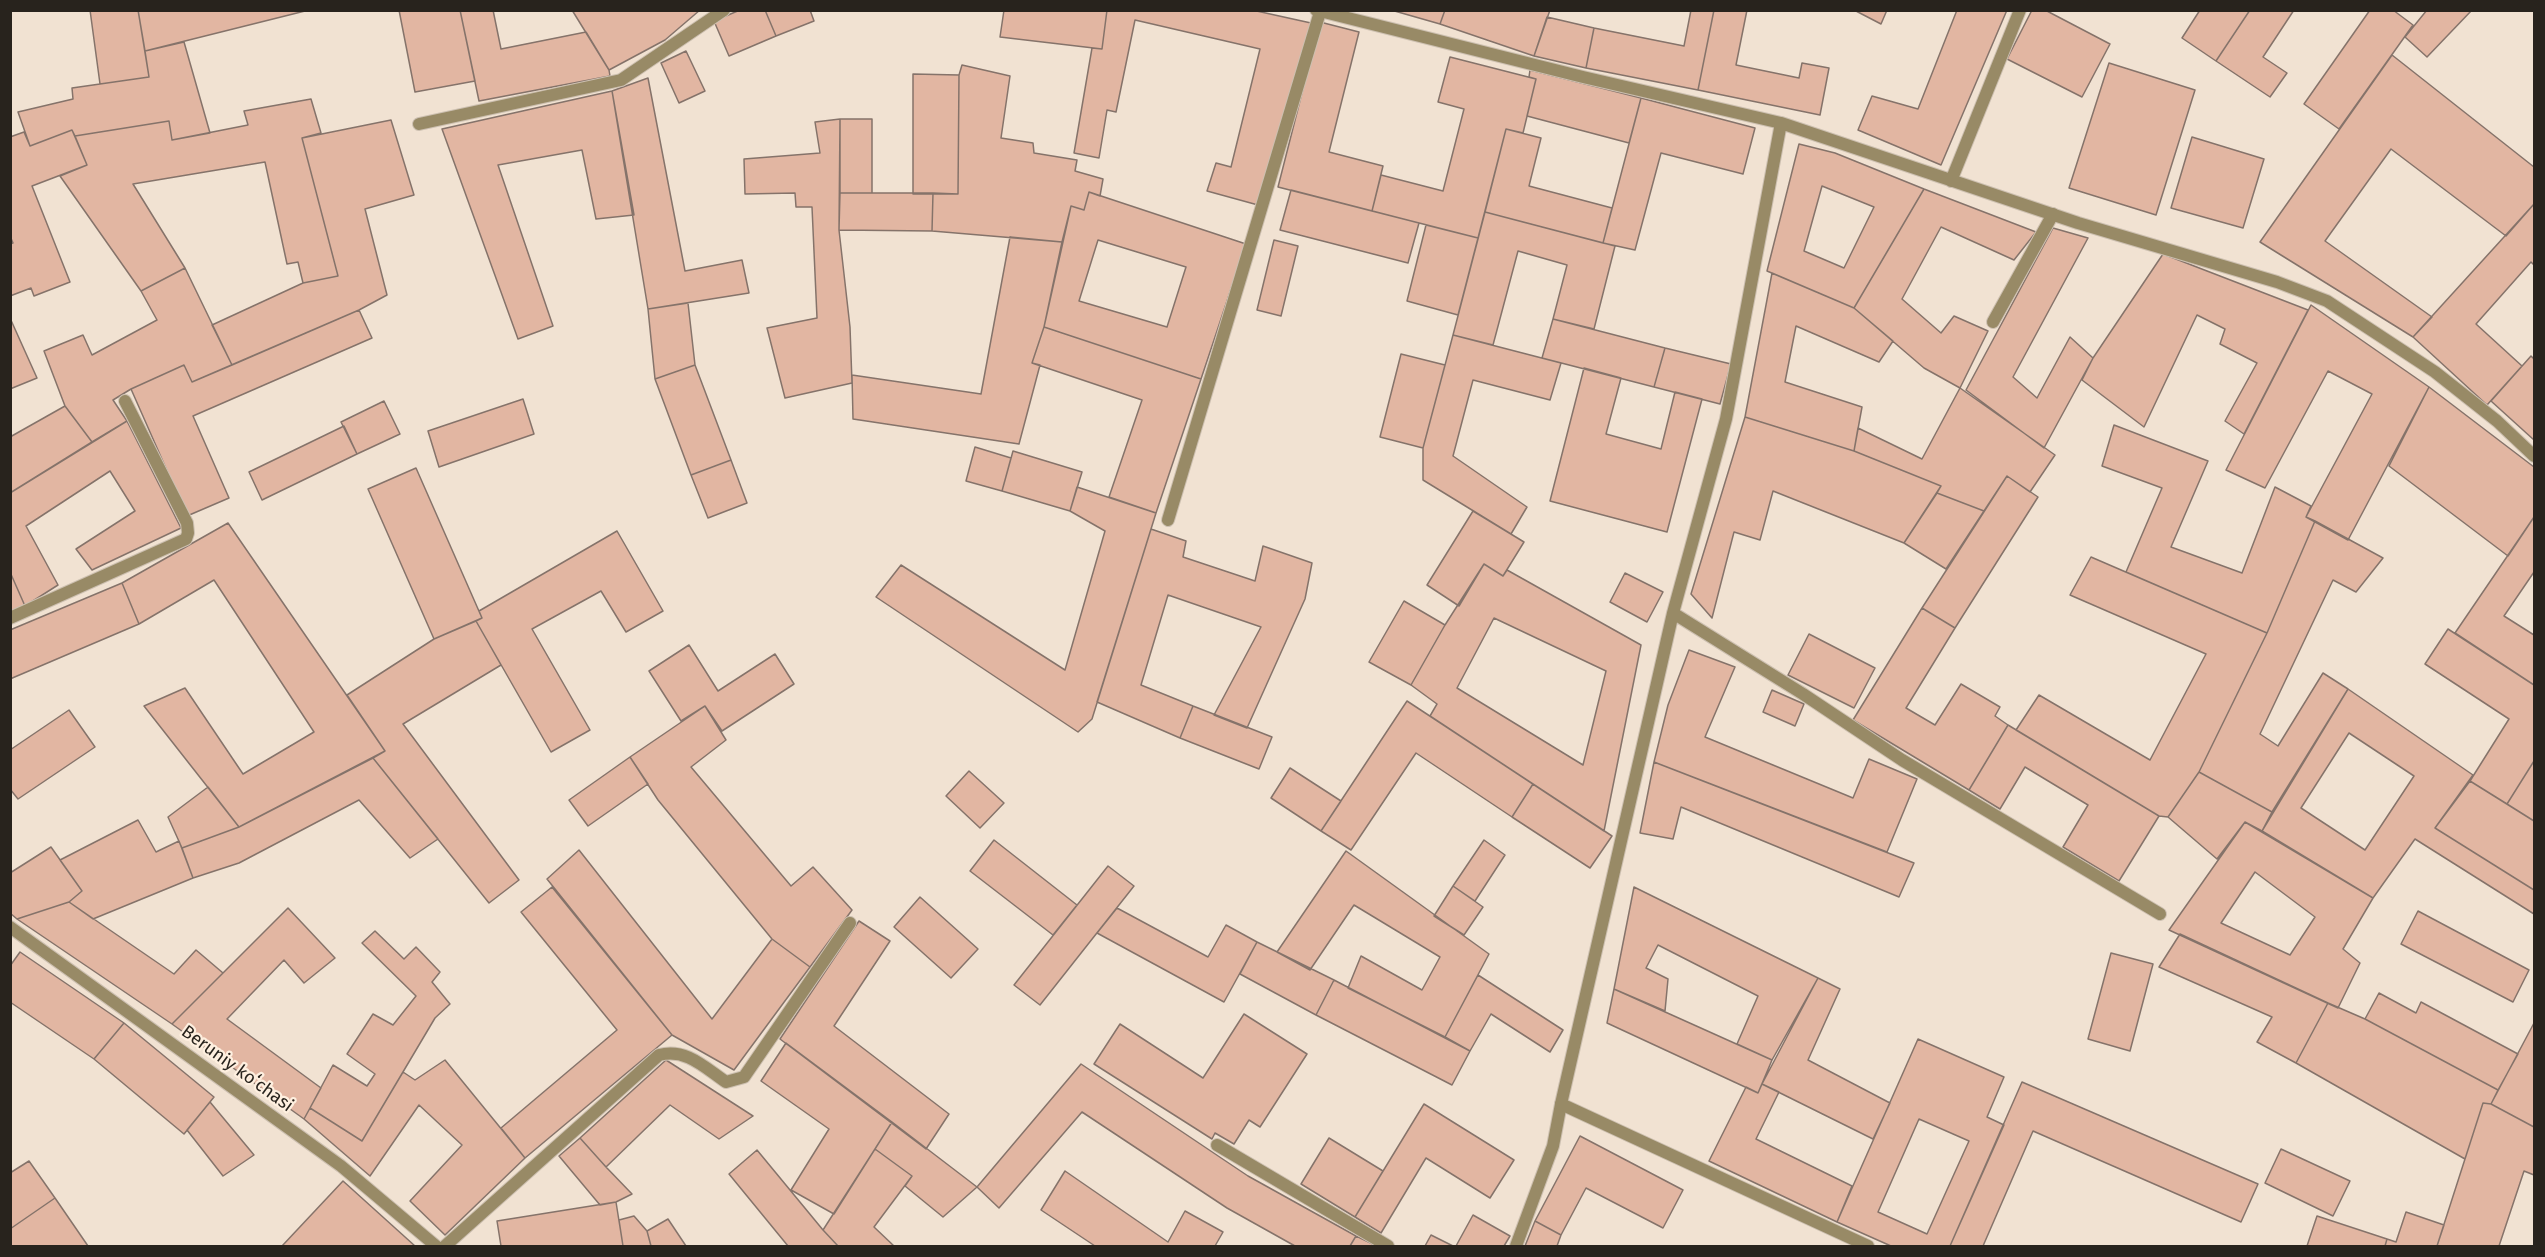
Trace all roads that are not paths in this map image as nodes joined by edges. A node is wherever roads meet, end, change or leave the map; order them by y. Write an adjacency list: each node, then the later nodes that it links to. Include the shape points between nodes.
1 (724, 10): 5 (street, via 621,80)
2 (2020, 10): 6 (street)
3 (1318, 11): 4 (street); 11 (street)
4 (1781, 123): 6 (street); 12 (street, via 1726,420)
5 (419, 124)
6 (1952, 181): 7 (street)
7 (2052, 214): 8 (street); 10 (street, via 2277,282 2327,301 2435,372)
8 (1993, 322)
9 (125, 401): 13 (street, via 187,524 186,539)
10 (2535, 456)
11 (1168, 520)
12 (1673, 613): 14 (street, via 1902,760); 17 (street)
13 (10, 618)
14 (2160, 914)
15 (850, 923): 20 (street, via 744,1077 726,1082 682,1053 659,1055)
16 (10, 927): 19 (street, Beruniy koʻchasi, via 341,1166)
17 (1561, 1104): 22 (street, via 1552,1146); 23 (street)
18 (1217, 1145): 21 (street)
19 (436, 1246)
20 (445, 1246)
21 (1388, 1246)
22 (1516, 1246)
23 (1868, 1246)

